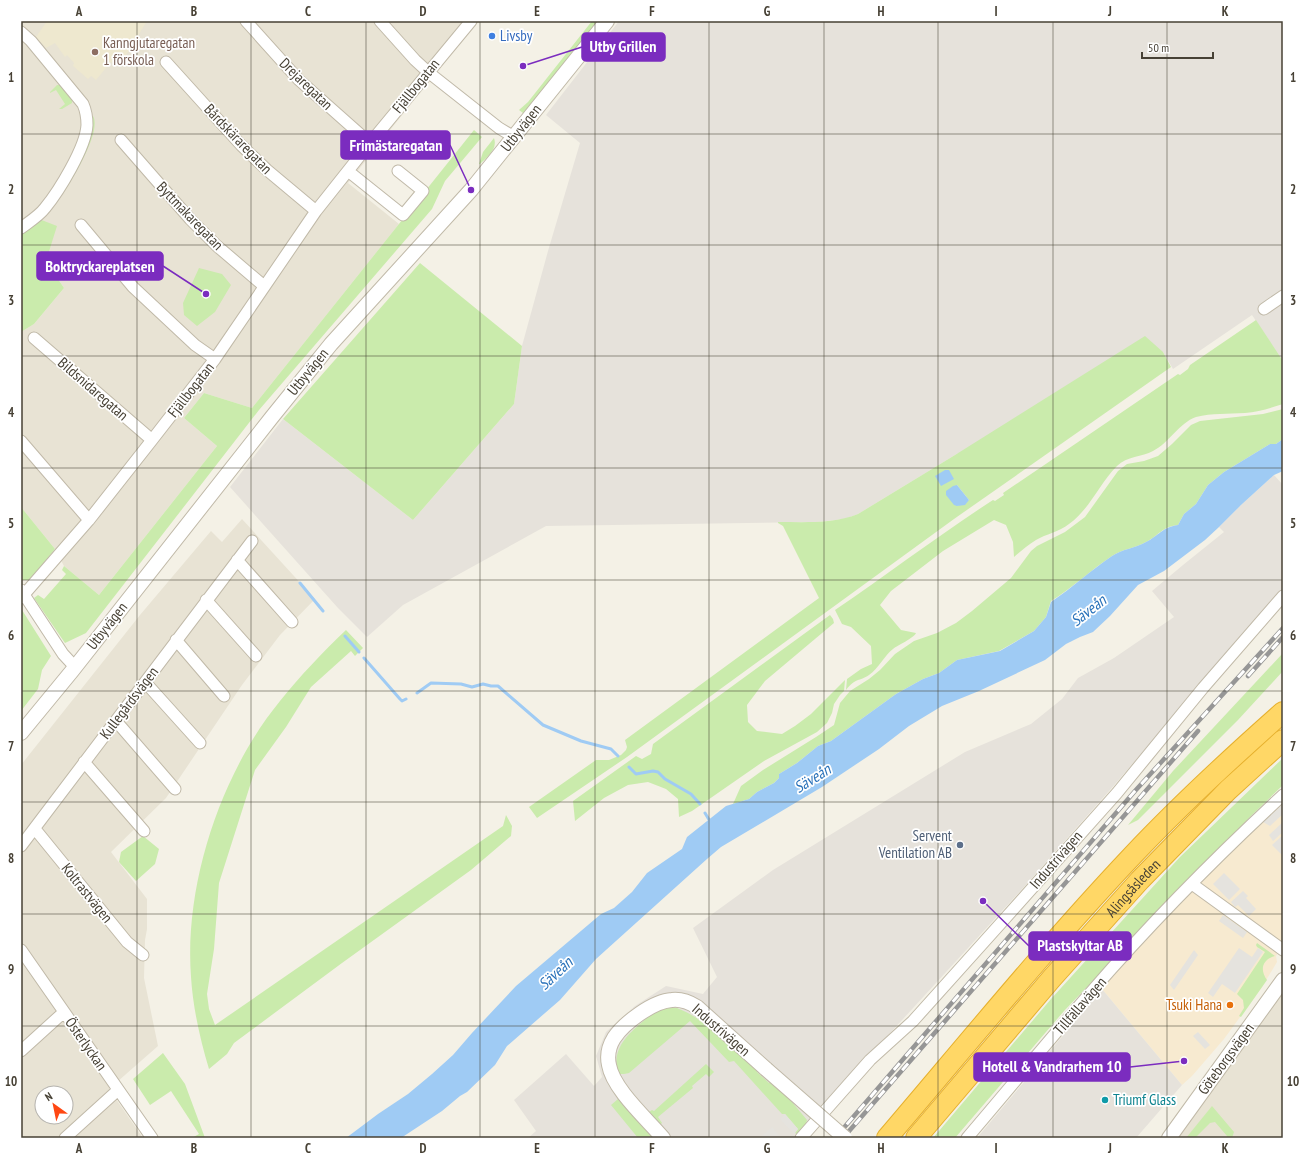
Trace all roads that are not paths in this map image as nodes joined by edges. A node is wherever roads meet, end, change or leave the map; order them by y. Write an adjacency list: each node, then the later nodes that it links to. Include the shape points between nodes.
1 (246, 21): 10 (street, Drejaregatan, via 299,80)
2 (380, 21): 7 (street)
3 (471, 21): 7 (street, Fjällbogatan)
4 (607, 21): 8 (street, Utbyvägen)
5 (21, 32): 15 (street, via 83,104 87,126 83,142 70,170 52,198 44,210)
6 (166, 62): 13 (street, Bårdskäraregatan, via 240,145)
7 (428, 72): 8 (street); 10 (street, Fjällbogatan)
8 (514, 137): 32 (street, Utbyvägen, via 440,225 332,344)
9 (121, 140): 16 (street, Byttmakaregatan, via 190,219)
10 (370, 143): 11 (street, Fjällbogatan)
11 (348, 171): 12 (street, via 404,216 423,191); 13 (street, Fjällbogatan)
12 (398, 171)
13 (316, 211): 16 (street, Fjällbogatan)
14 (81, 225): 20 (street, via 133,288 195,345)
15 (21, 228)
16 (264, 286): 20 (street, Fjällbogatan)
17 (1283, 296): 18 (street)
18 (1264, 309)
19 (34, 338): 21 (street, Bildsnidaregatan)
20 (215, 359): 21 (street, Fjällbogatan)
21 (152, 440): 23 (street, Fjällbogatan)
22 (21, 441): 23 (street)
23 (89, 520): 26 (street, Fjällbogatan)
24 (252, 541): 25 (street, Kullegårdsvägen)
25 (237, 560): 28 (street, Kullegårdsvägen); 29 (street)
26 (22, 594): 32 (street)
27 (1283, 596): 57 (street, Industrivägen, via 1117,792 1001,923 912,1021 870,1060)
28 (206, 600): 30 (street, Kullegårdsvägen); 31 (street)
29 (292, 622)
30 (176, 640): 33 (street, Kullegårdsvägen); 34 (street)
31 (256, 656)
32 (75, 667): 37 (street, Utbyvägen)
33 (145, 682): 36 (street, Kullegårdsvägen); 39 (street)
34 (224, 696)
35 (1283, 712): 59 (highway, via 1221,768 1133,855 1042,956)
36 (116, 721): 40 (street, Kullegårdsvägen); 41 (street)
37 (21, 733)
38 (1283, 740): 60 (highway, Alingsåsleden, via 1228,790 1140,880 1052,978)
39 (200, 743)
40 (84, 762): 43 (street, Kullegårdsvägen); 44 (street)
41 (175, 789)
42 (1283, 795): 46 (street, Tillfällavägen)
43 (35, 829): 45 (street, Kullegårdsvägen); 49 (street, Koltrastvägen, via 127,942)
44 (144, 831)
45 (21, 846)
46 (1192, 884): 48 (street); 61 (street, Tillfällavägen, via 1090,992)
47 (21, 950): 51 (street, Österlyckan)
48 (1283, 950)
49 (143, 954)
50 (1283, 980): 62 (street, Göteborgsvägen)
51 (64, 1012): 52 (street); 53 (street, Österlyckan)
52 (21, 1050)
53 (118, 1090): 54 (street); 55 (street, Österlyckan)
54 (65, 1138)
55 (152, 1138)
56 (663, 1138): 58 (street, Industrivägen, bridge, via 620,1090 611,1073 608,1057 614,1038 622,1029 647,1009 672,999 683,1000 698,1007)
57 (801, 1138)
58 (845, 1138)
59 (887, 1138)
60 (916, 1138)
61 (967, 1138)
62 (1169, 1138)

